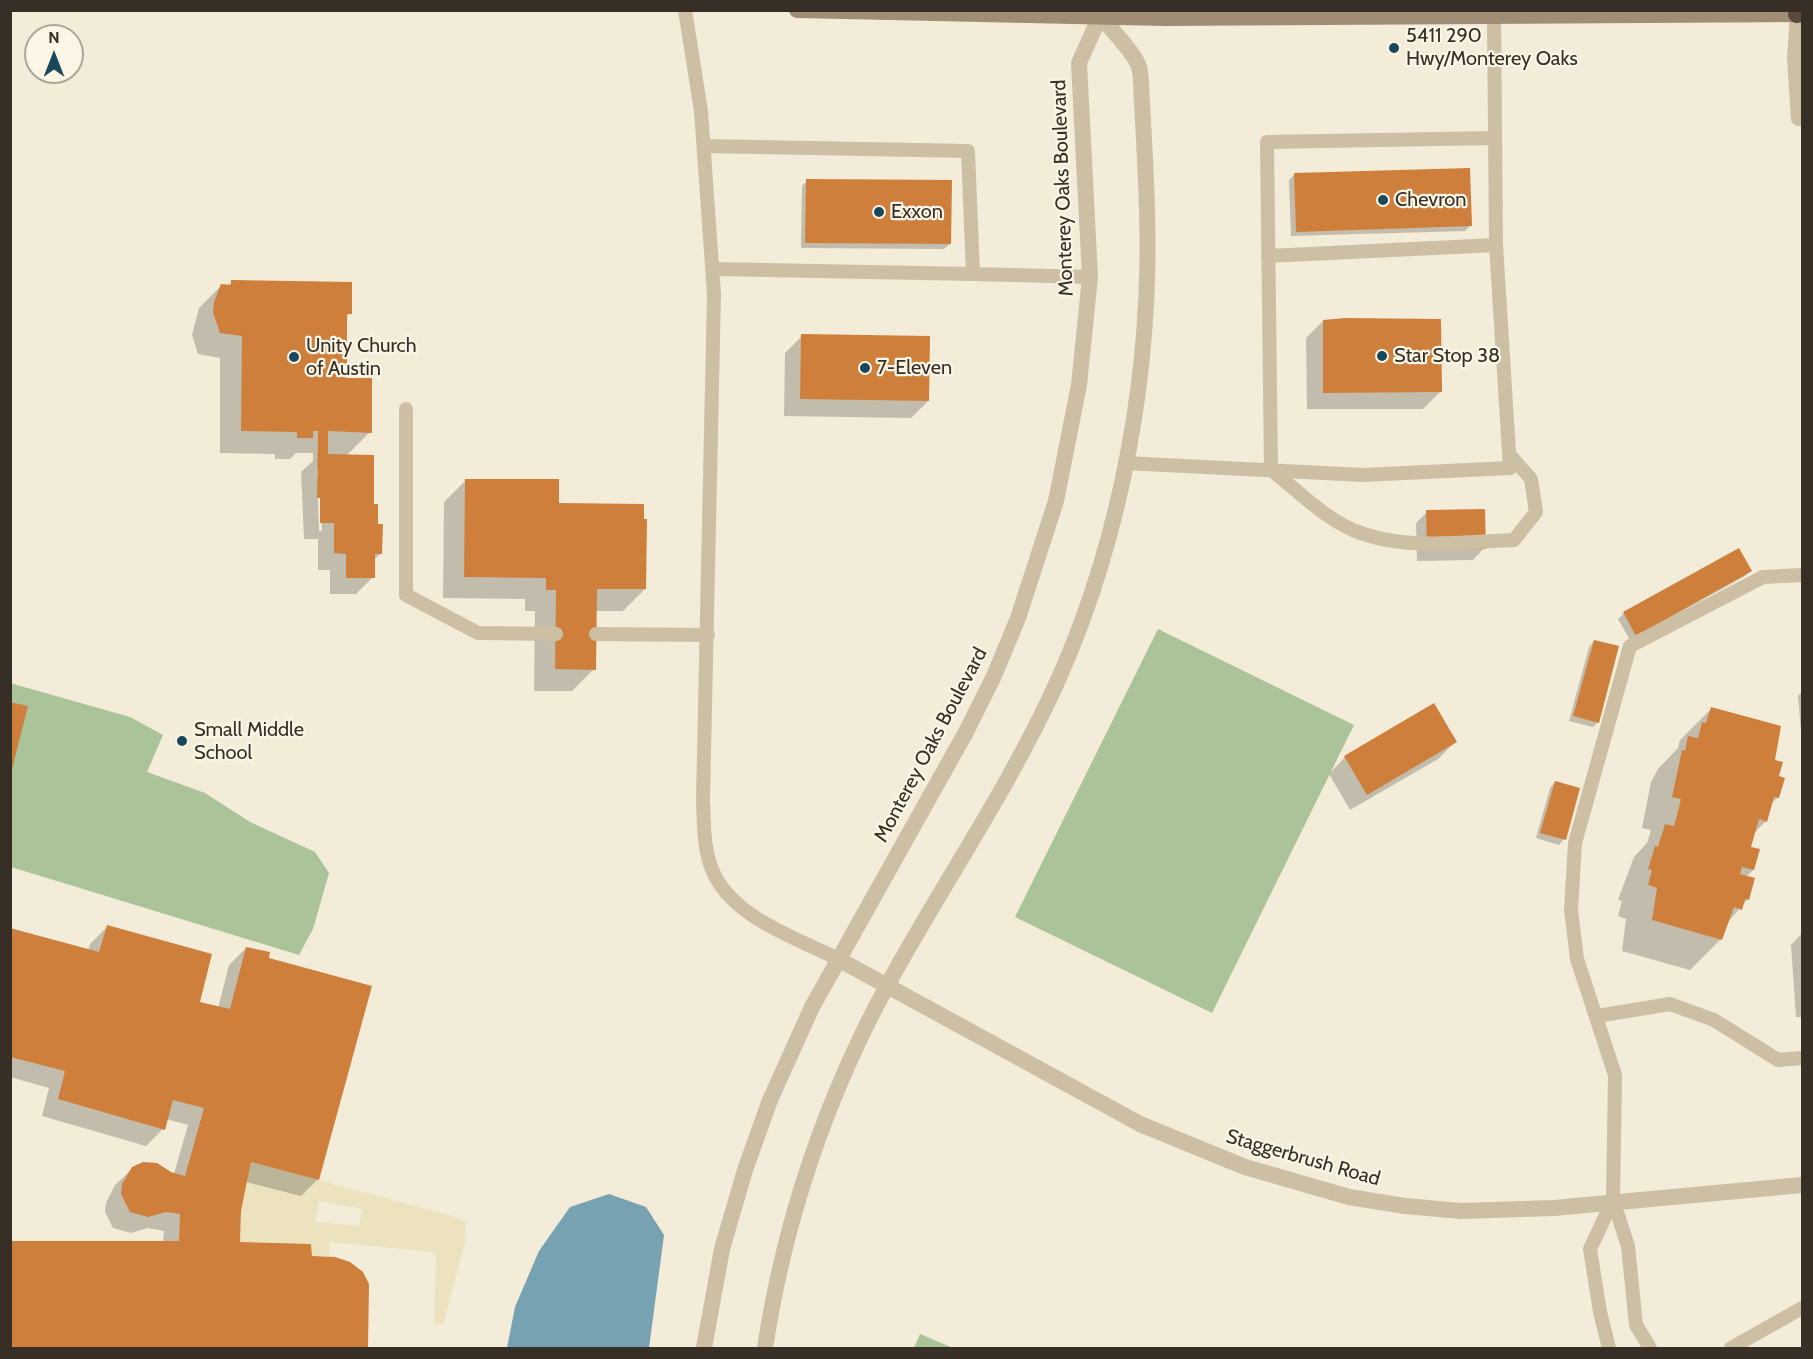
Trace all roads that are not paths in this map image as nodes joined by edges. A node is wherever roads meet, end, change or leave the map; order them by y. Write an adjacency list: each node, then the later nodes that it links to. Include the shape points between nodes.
1 (685, 10): 11 (lane)
2 (797, 10): 4 (main road)
3 (1348, 10): 7 (main road)
4 (817, 11): 5 (main road)
5 (1100, 13): 7 (main road); 16 (street, Monterey Oaks Boulevard, via 1079,63); 19 (street, via 1139,65 1146,160 1149,264 1143,354)
6 (1801, 14): 8 (main road); 9 (lane, via 1794,58)
7 (1365, 15): 8 (main road)
8 (1494, 16): 10 (lane)
9 (1801, 123)
10 (1494, 138): 12 (lane); 13 (lane, via 1267,142)
11 (704, 147): 14 (lane); 15 (lane, via 968,151)
12 (1496, 245): 13 (lane); 18 (lane)
13 (1269, 256): 20 (lane)
14 (713, 269): 15 (lane); 24 (lane)
15 (973, 274): 16 (lane)
16 (1090, 277): 25 (street, Monterey Oaks Boulevard, via 1087,327 1070,443 1056,501 1018,618 966,732)
17 (406, 409): 22 (lane, via 406,595 478,633)
18 (1509, 454): 20 (lane, via 1510,468 1363,475); 20 (lane, via 1531,479 1536,512 1514,540 1424,543 1382,539 1352,530)
19 (1125, 463): 20 (lane); 26 (street, via 1113,520 1060,676 1022,754)
20 (1271, 470)
21 (1803, 574): 27 (lane, via 1763,577 1630,646 1575,843 1571,875 1577,959)
22 (556, 634)
23 (596, 634): 24 (lane)
24 (708, 635): 25 (lane, via 703,799 705,834 714,875 745,910)
25 (838, 959): 26 (street, Staggerbrush Road); 32 (street, Monterey Oaks Boulevard, via 797,1035 745,1170 722,1249)
26 (887, 986): 30 (street, Staggerbrush Road, via 1140,1124 1245,1167 1349,1197 1416,1207 1461,1211 1554,1208); 33 (street, via 851,1060 805,1175 773,1292)
27 (1596, 1016): 28 (lane, via 1670,1004 1714,1020 1778,1060); 30 (lane, via 1615,1075)
28 (1803, 1058)
29 (1803, 1185): 30 (street, Staggerbrush Road)
30 (1613, 1200): 34 (lane, via 1590,1249); 35 (lane, via 1628,1246 1636,1325)
31 (1803, 1308): 36 (lane)
32 (704, 1348)
33 (765, 1348)
34 (1609, 1348)
35 (1650, 1348)
36 (1731, 1348)

